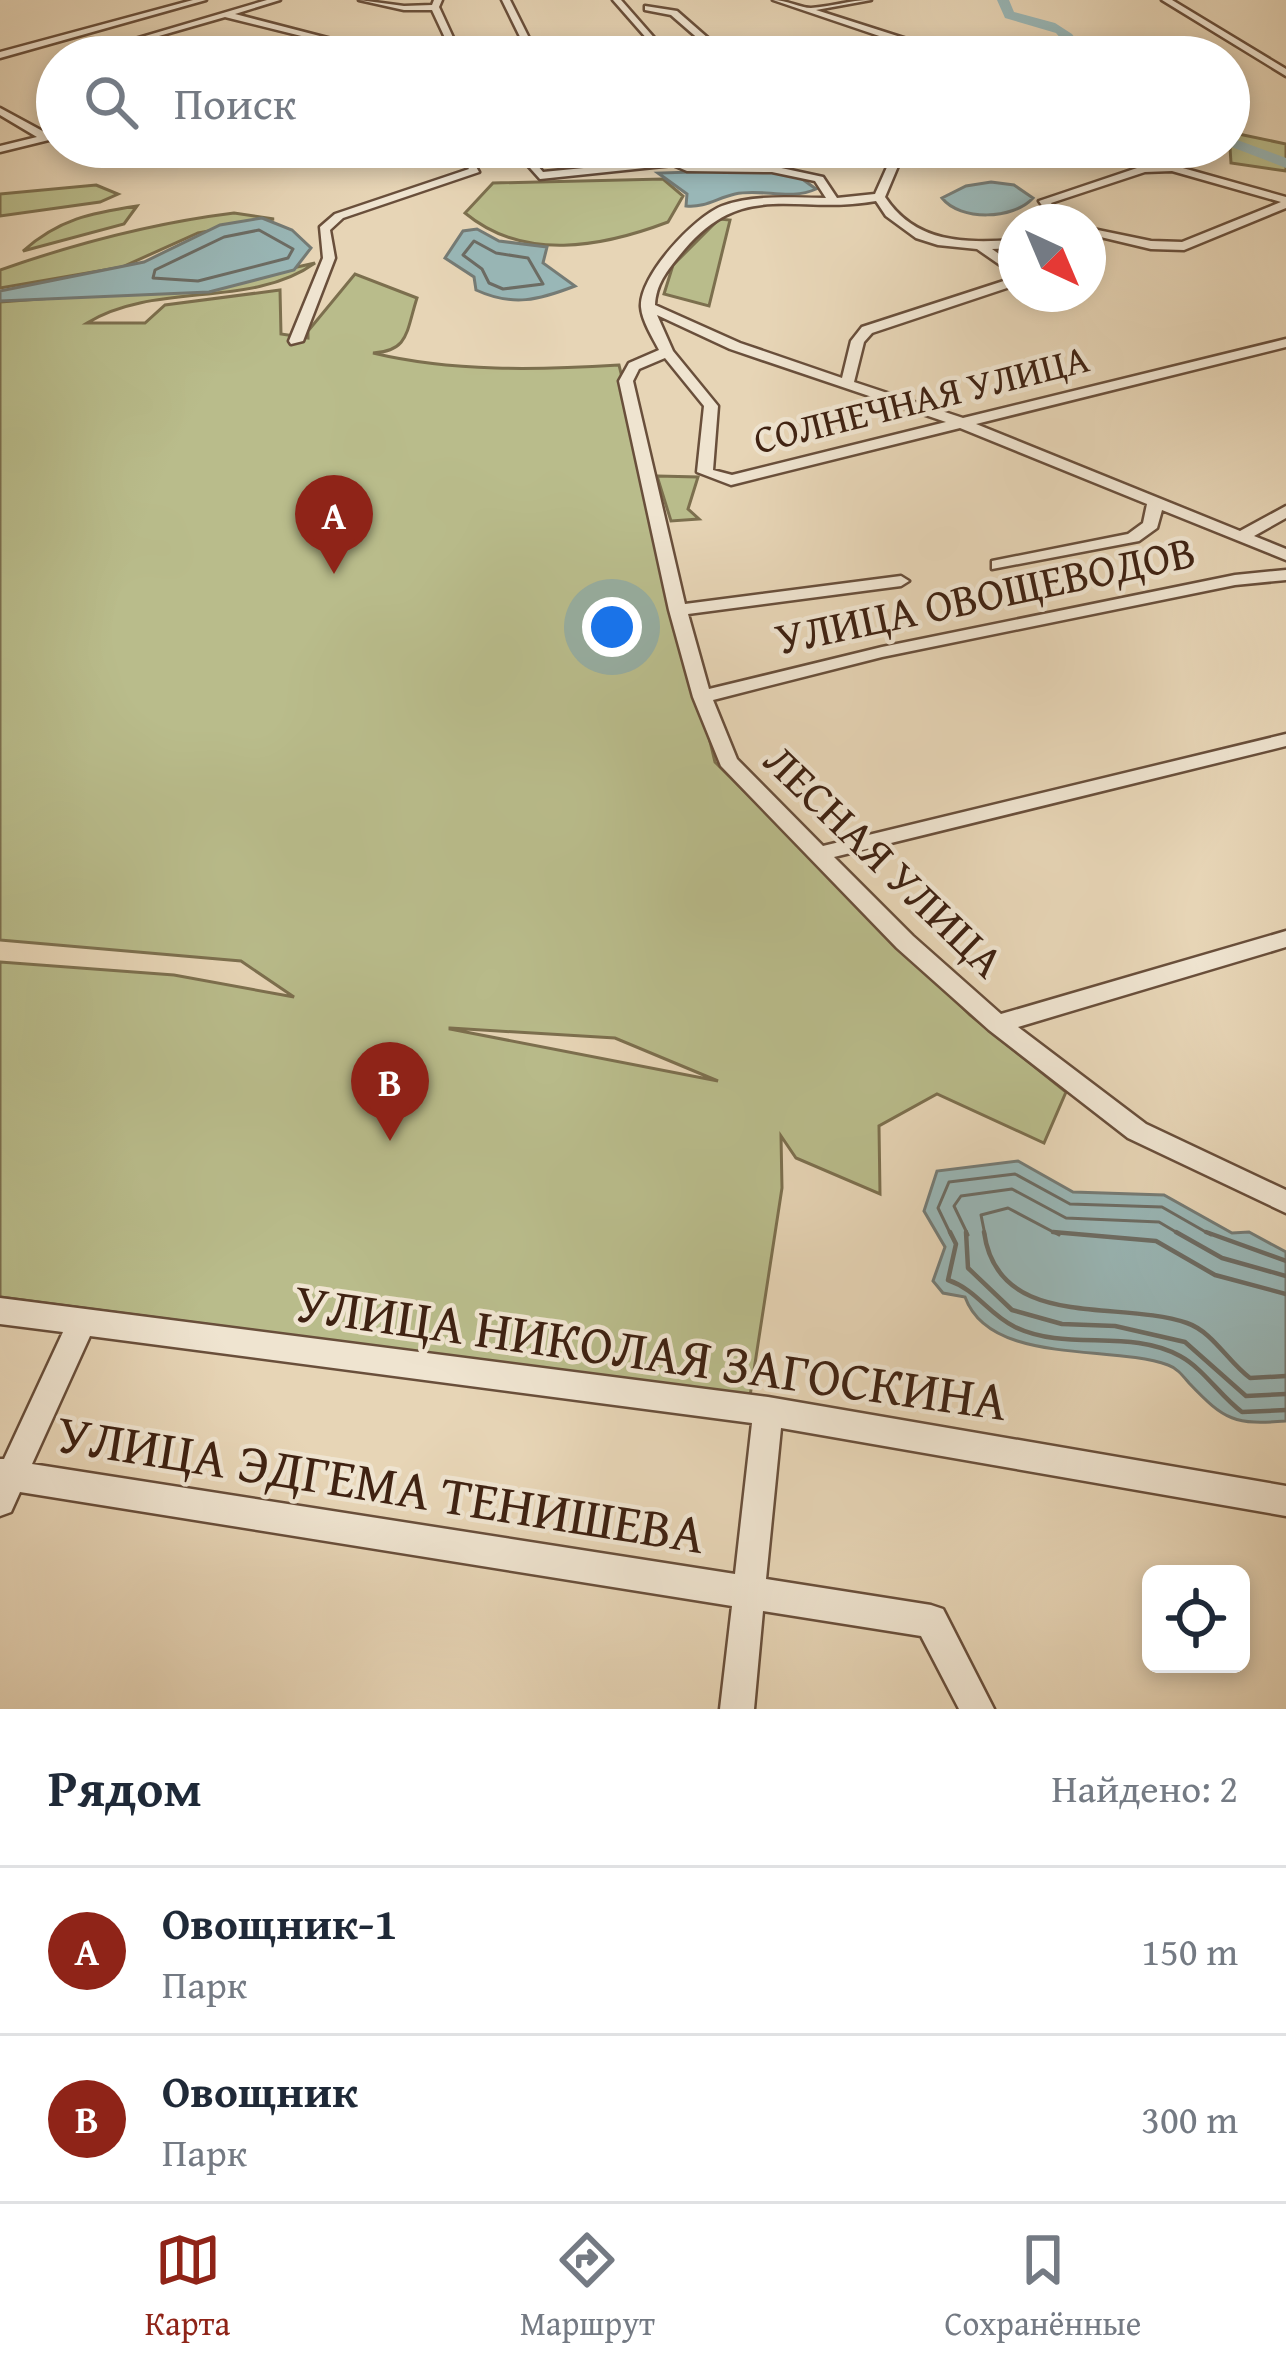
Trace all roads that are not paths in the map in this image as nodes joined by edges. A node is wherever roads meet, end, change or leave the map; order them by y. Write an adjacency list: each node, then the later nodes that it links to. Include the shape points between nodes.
1 (202, 0): 15 (street)
2 (276, 0): 13 (street)
3 (363, 0): 10 (street)
4 (506, 0): 21 (street)
5 (617, 0): 14 (street)
6 (668, 0): 11 (street)
7 (777, 0): 12 (street)
8 (868, 0): 12 (street)
9 (1166, 0): 25 (street)
10 (436, 3): 20 (street)
11 (648, 8): 14 (street); 23 (street)
12 (806, 9): 24 (street)
13 (226, 14): 18 (street); 19 (street)
14 (631, 15): 22 (street)
15 (87, 32): 16 (street); 17 (street)
16 (72, 36)
17 (104, 36)
18 (151, 36)
19 (313, 36)
20 (449, 36)
21 (524, 36)
22 (648, 36)
23 (702, 36)
24 (889, 36)
25 (1225, 36)
26 (36, 45): 28 (street)
27 (1250, 51): 29 (street)
28 (0, 55)
29 (1286, 73)
30 (0, 111): 31 (street)
31 (36, 128)
32 (36, 140): 33 (street)
33 (0, 149)
34 (474, 168): 49 (street, via 339,216 324,229 329,258)
35 (534, 168): 36 (street, via 540,176)
36 (617, 168)
37 (687, 168): 41 (street, via 772,169 819,179)
38 (892, 168): 39 (street)
39 (879, 197): 41 (street); 45 (street, via 898,228)
40 (1286, 202): 42 (street, via 1172,168 1144,169); 43 (street, via 1184,246)
41 (835, 204): 48 (street, via 725,209 658,273 646,290)
42 (1047, 204)
43 (1106, 235)
44 (998, 245): 45 (street)
45 (981, 246): 46 (street)
46 (998, 259)
47 (998, 287): 52 (street, via 867,330)
48 (647, 307): 51 (street); 52 (street)
49 (296, 341)
50 (1286, 343): 53 (street, СОЛНЕЧНАЯ УЛИЦА)
51 (667, 352): 53 (street, СОЛНЕЧНАЯ УЛИЦА, via 711,406 705,472 715,479 868,449); 61 (street, ЛЕСНАЯ УЛИЦА, via 634,366 626,381)
52 (847, 384): 53 (street)
53 (956, 422): 54 (street)
54 (1155, 503): 56 (street); 58 (street, via 1151,525 1133,538)
55 (1286, 511): 56 (street, УЛИЦА ОВОЩЕВОДОВ)
56 (1242, 536): 57 (street)
57 (1286, 555)
58 (998, 565)
59 (1286, 575): 62 (street, УЛИЦА ОВОЩЕВОДОВ, via 946,639)
60 (902, 581): 61 (street)
61 (678, 610): 62 (street, ЛЕСНАЯ УЛИЦА)
62 (702, 697): 64 (street, ЛЕСНАЯ УЛИЦА, via 728,762)
63 (1286, 740): 64 (street)
64 (823, 853): 66 (street, ЛЕСНАЯ УЛИЦА, via 905,942)
65 (1286, 939): 66 (street)
66 (998, 1024): 67 (street, ЛЕСНАЯ УЛИЦА, via 1137,1131)
67 (1286, 1202)
68 (0, 1311): 69 (street, УЛИЦА НИКОЛАЯ ЗАГОСКИНА)
69 (83, 1319): 70 (street, УЛИЦА НИКОЛАЯ ЗАГОСКИНА); 71 (street)
70 (768, 1411): 72 (street, УЛИЦА НИКОЛАЯ ЗАГОСКИНА); 73 (street)
71 (4, 1484): 73 (street, УЛИЦА ЭДГЕМА ТЕНИШЕВА)
72 (1286, 1501)
73 (746, 1592): 74 (street); 75 (street, УЛИЦА ЭДГЕМА ТЕНИШЕВА, via 931,1621)
74 (737, 1709)
75 (977, 1709)

